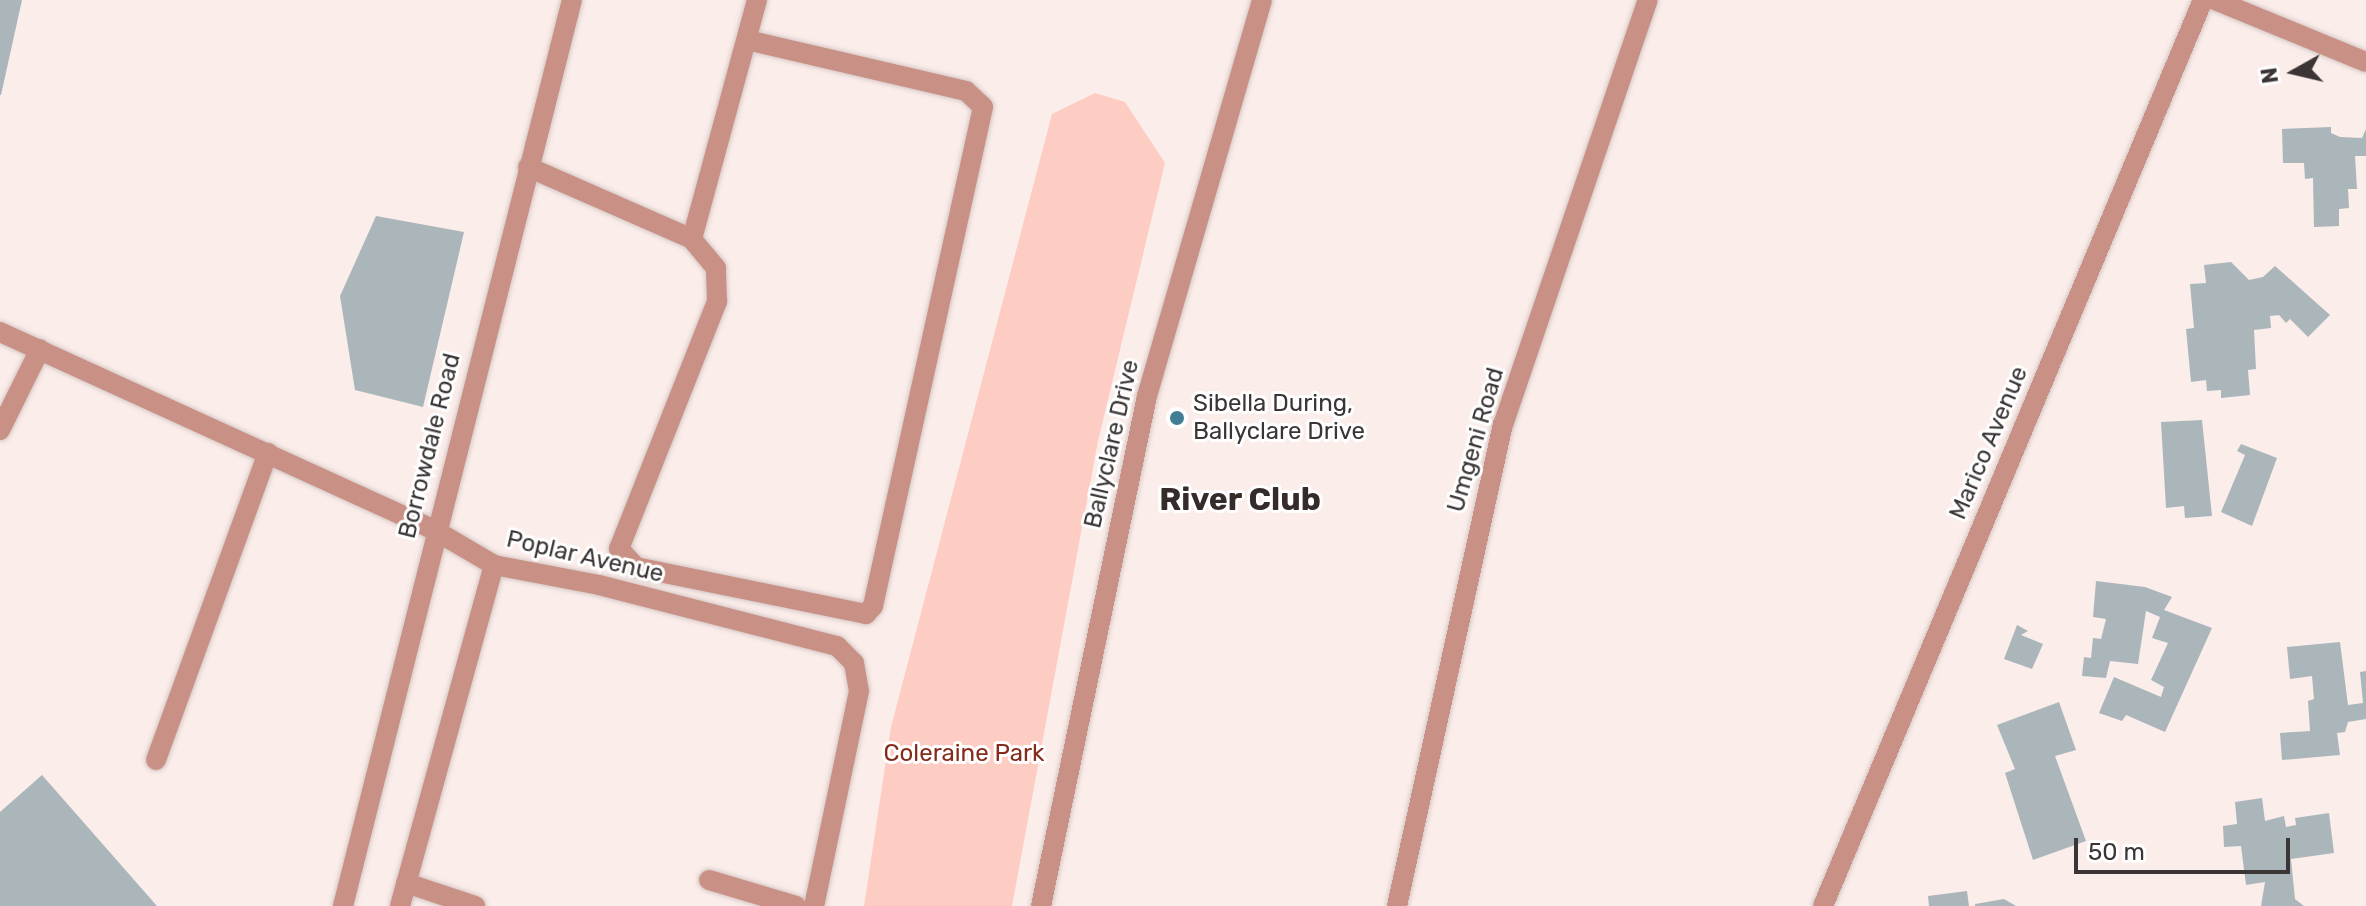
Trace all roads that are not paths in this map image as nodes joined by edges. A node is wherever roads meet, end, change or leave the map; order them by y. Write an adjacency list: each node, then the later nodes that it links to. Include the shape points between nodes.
1 (572, 0): 9 (street, Borrowdale Road)
2 (757, 0): 7 (street)
3 (1262, 0): 25 (street, Ballyclare Drive, via 1147,396)
4 (1648, 0): 26 (street, Umgeni Road, via 1503,425)
5 (2203, 0): 27 (street, Marico Avenue)
6 (2215, 0): 8 (street)
7 (747, 40): 10 (street); 10 (street, via 966,91 984,116 873,606 866,614 636,567 619,549 717,301 716,268)
8 (2366, 62)
9 (528, 167): 10 (street); 15 (street, Borrowdale Road)
10 (692, 239)
11 (0, 332): 12 (street, Poplar Avenue)
12 (40, 349): 13 (street); 14 (street, Poplar Avenue)
13 (0, 430)
14 (268, 453): 15 (street, Poplar Avenue); 17 (street)
15 (436, 531): 16 (street, Poplar Avenue); 20 (street, Borrowdale Road)
16 (494, 565): 19 (street); 24 (street, Poplar Avenue, via 599,585 837,646 854,663 859,691)
17 (156, 760)
18 (709, 880): 23 (street)
19 (406, 883): 21 (street); 22 (street)
20 (343, 906)
21 (400, 906)
22 (475, 906)
23 (796, 906)
24 (814, 906)
25 (1041, 906)
26 (1397, 906)
27 (1823, 906)

